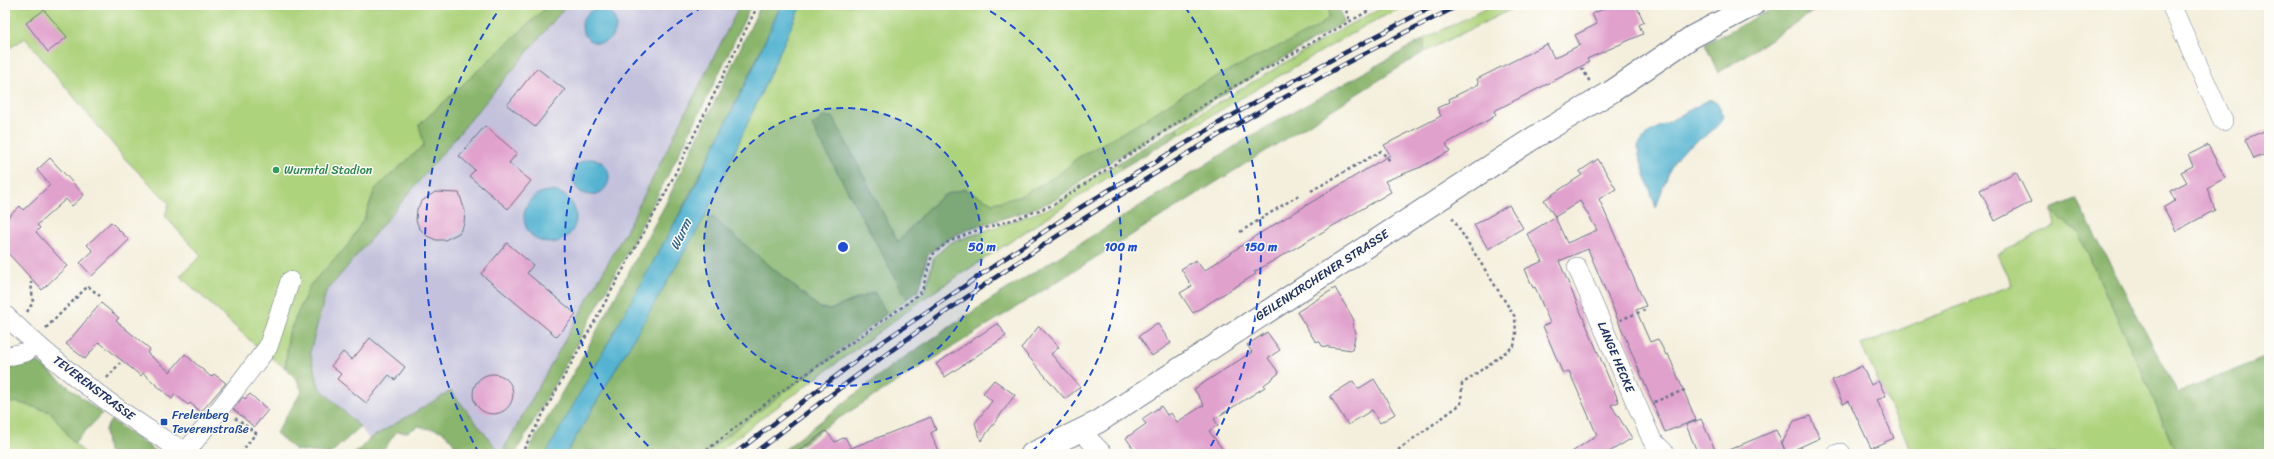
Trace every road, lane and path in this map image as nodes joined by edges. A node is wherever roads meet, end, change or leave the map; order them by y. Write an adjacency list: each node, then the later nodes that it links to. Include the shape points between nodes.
1 (758, 5): 30 (path, via 664,196)
2 (1344, 5): 6 (path)
3 (1379, 5): 6 (path)
4 (1753, 5): 11 (main road, GEILENKIRCHENER STRASSE, via 1692,36 1611,92 1535,137)
5 (2171, 5): 7 (street)
6 (1350, 21): 31 (path, via 1219,95 1053,205 948,242 932,255 922,291 779,393)
7 (2223, 121)
8 (1391, 162): 9 (path, via 1381,151)
9 (1311, 191)
10 (1299, 195): 12 (path)
11 (1440, 199): 25 (main road, GEILENKIRCHENER STRASSE, via 1098,422); 26 (path, via 1515,317 1514,346 1462,384 1461,404)
12 (1240, 232)
13 (1577, 267): 19 (street, LANGE HECKE)
14 (290, 281): 28 (street, via 268,347)
15 (31, 282): 18 (path, via 33,302)
16 (101, 297): 20 (path, via 88,286)
17 (1645, 310): 19 (path)
18 (10, 320): 20 (street, TEVERENSTRASSE)
19 (1603, 327): 23 (street, LANGE HECKE)
20 (34, 343): 21 (street, via 26,352); 28 (street, TEVERENSTRASSE, via 113,404)
21 (5, 357)
22 (1687, 389): 23 (path)
23 (1638, 409): 27 (street, LANGE HECKE)
24 (228, 414): 29 (path, via 256,433)
25 (1080, 431): 32 (main road, GEILENKIRCHENER STRASSE); 33 (street)
26 (1398, 450)
27 (1656, 451)
28 (187, 453)
29 (240, 454)
30 (521, 454)
31 (702, 454)
32 (1032, 454)
33 (1103, 454)

